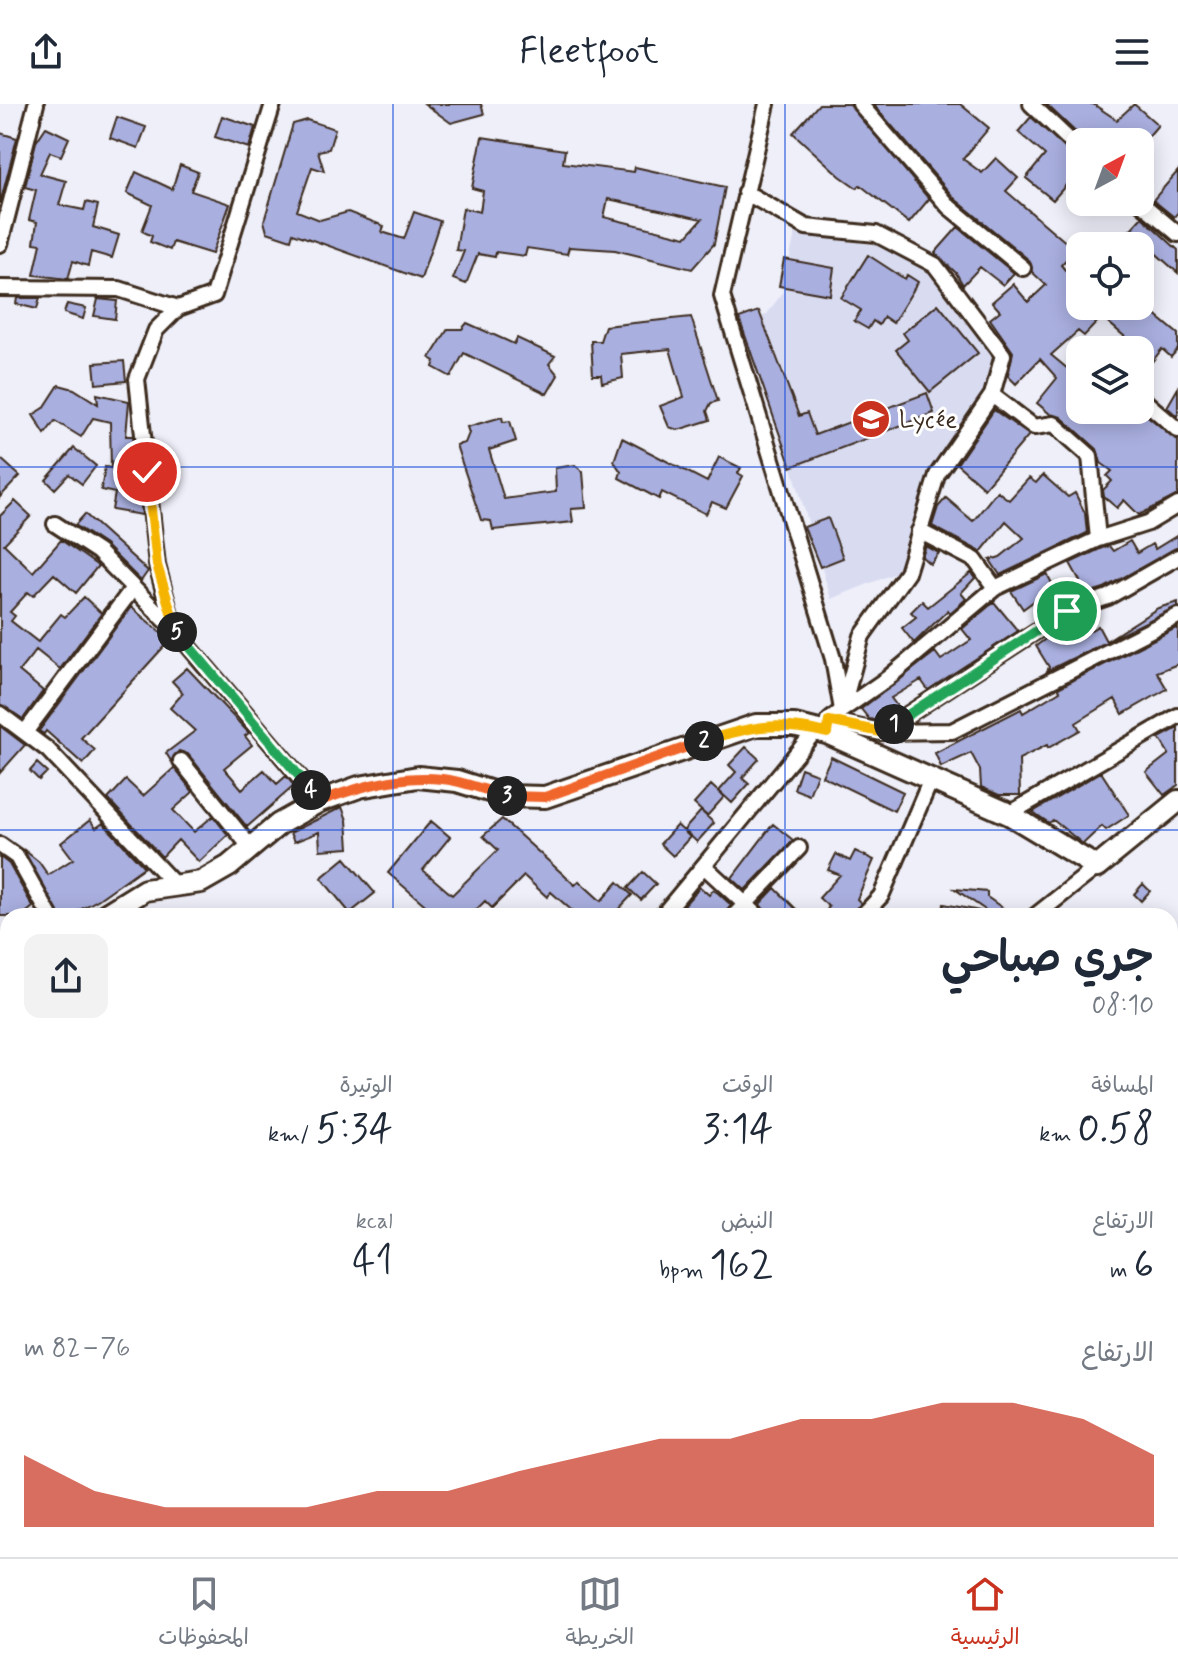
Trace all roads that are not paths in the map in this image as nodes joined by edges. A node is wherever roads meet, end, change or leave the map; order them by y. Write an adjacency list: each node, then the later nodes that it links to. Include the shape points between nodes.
1 (36, 104): 10 (street)
2 (273, 104): 13 (street, via 214,295)
3 (767, 104): 7 (street)
4 (860, 104): 11 (street, via 948,206)
5 (1031, 104): 6 (street)
6 (1066, 137)
7 (745, 192): 14 (street, via 806,227 876,234 935,265 1003,355); 26 (street, via 722,296 833,659)
8 (1154, 214): 9 (street)
9 (1178, 234)
10 (0, 244)
11 (1023, 268)
12 (0, 288): 13 (street, via 119,289)
13 (178, 308): 25 (street, via 156,330 137,379 157,565)
14 (992, 395): 19 (street, via 937,475); 20 (street, via 1034,427 1054,424 1090,456)
15 (1154, 409): 16 (street)
16 (1178, 430)
17 (1178, 505): 20 (street, via 1148,523)
18 (55, 524): 22 (street, via 98,552)
19 (919, 531): 23 (street, via 975,560); 26 (street, via 907,573 862,636)
20 (1098, 539): 23 (street)
21 (1178, 557): 31 (street, via 1108,597 1067,611)
22 (133, 588): 25 (street); 30 (street)
23 (995, 588): 26 (street)
24 (1178, 616): 31 (street, via 952,731)
25 (174, 629): 34 (street)
26 (842, 710): 29 (street)
27 (0, 714): 30 (street)
28 (1178, 716): 36 (street)
29 (824, 728): 31 (street); 33 (street); 34 (street, via 756,725 545,797 505,796 457,781 418,777 359,787); 40 (street)
30 (26, 731): 42 (street)
31 (881, 732)
32 (181, 761): 38 (street)
33 (932, 777): 36 (street); 49 (street, via 881,896)
34 (320, 801): 38 (street, via 279,824)
35 (1178, 801): 41 (street)
36 (1009, 814): 41 (street)
37 (0, 845): 44 (street, via 17,857)
38 (251, 848): 42 (street, via 201,882)
39 (799, 848): 43 (street)
40 (704, 866): 43 (street); 46 (street)
41 (1097, 867): 50 (street)
42 (175, 885): 45 (street, via 145,890)
43 (746, 904): 47 (street); 48 (street)
44 (46, 908)
45 (116, 908)
46 (669, 908)
47 (742, 908)
48 (750, 908)
49 (870, 908)
50 (1045, 908)

